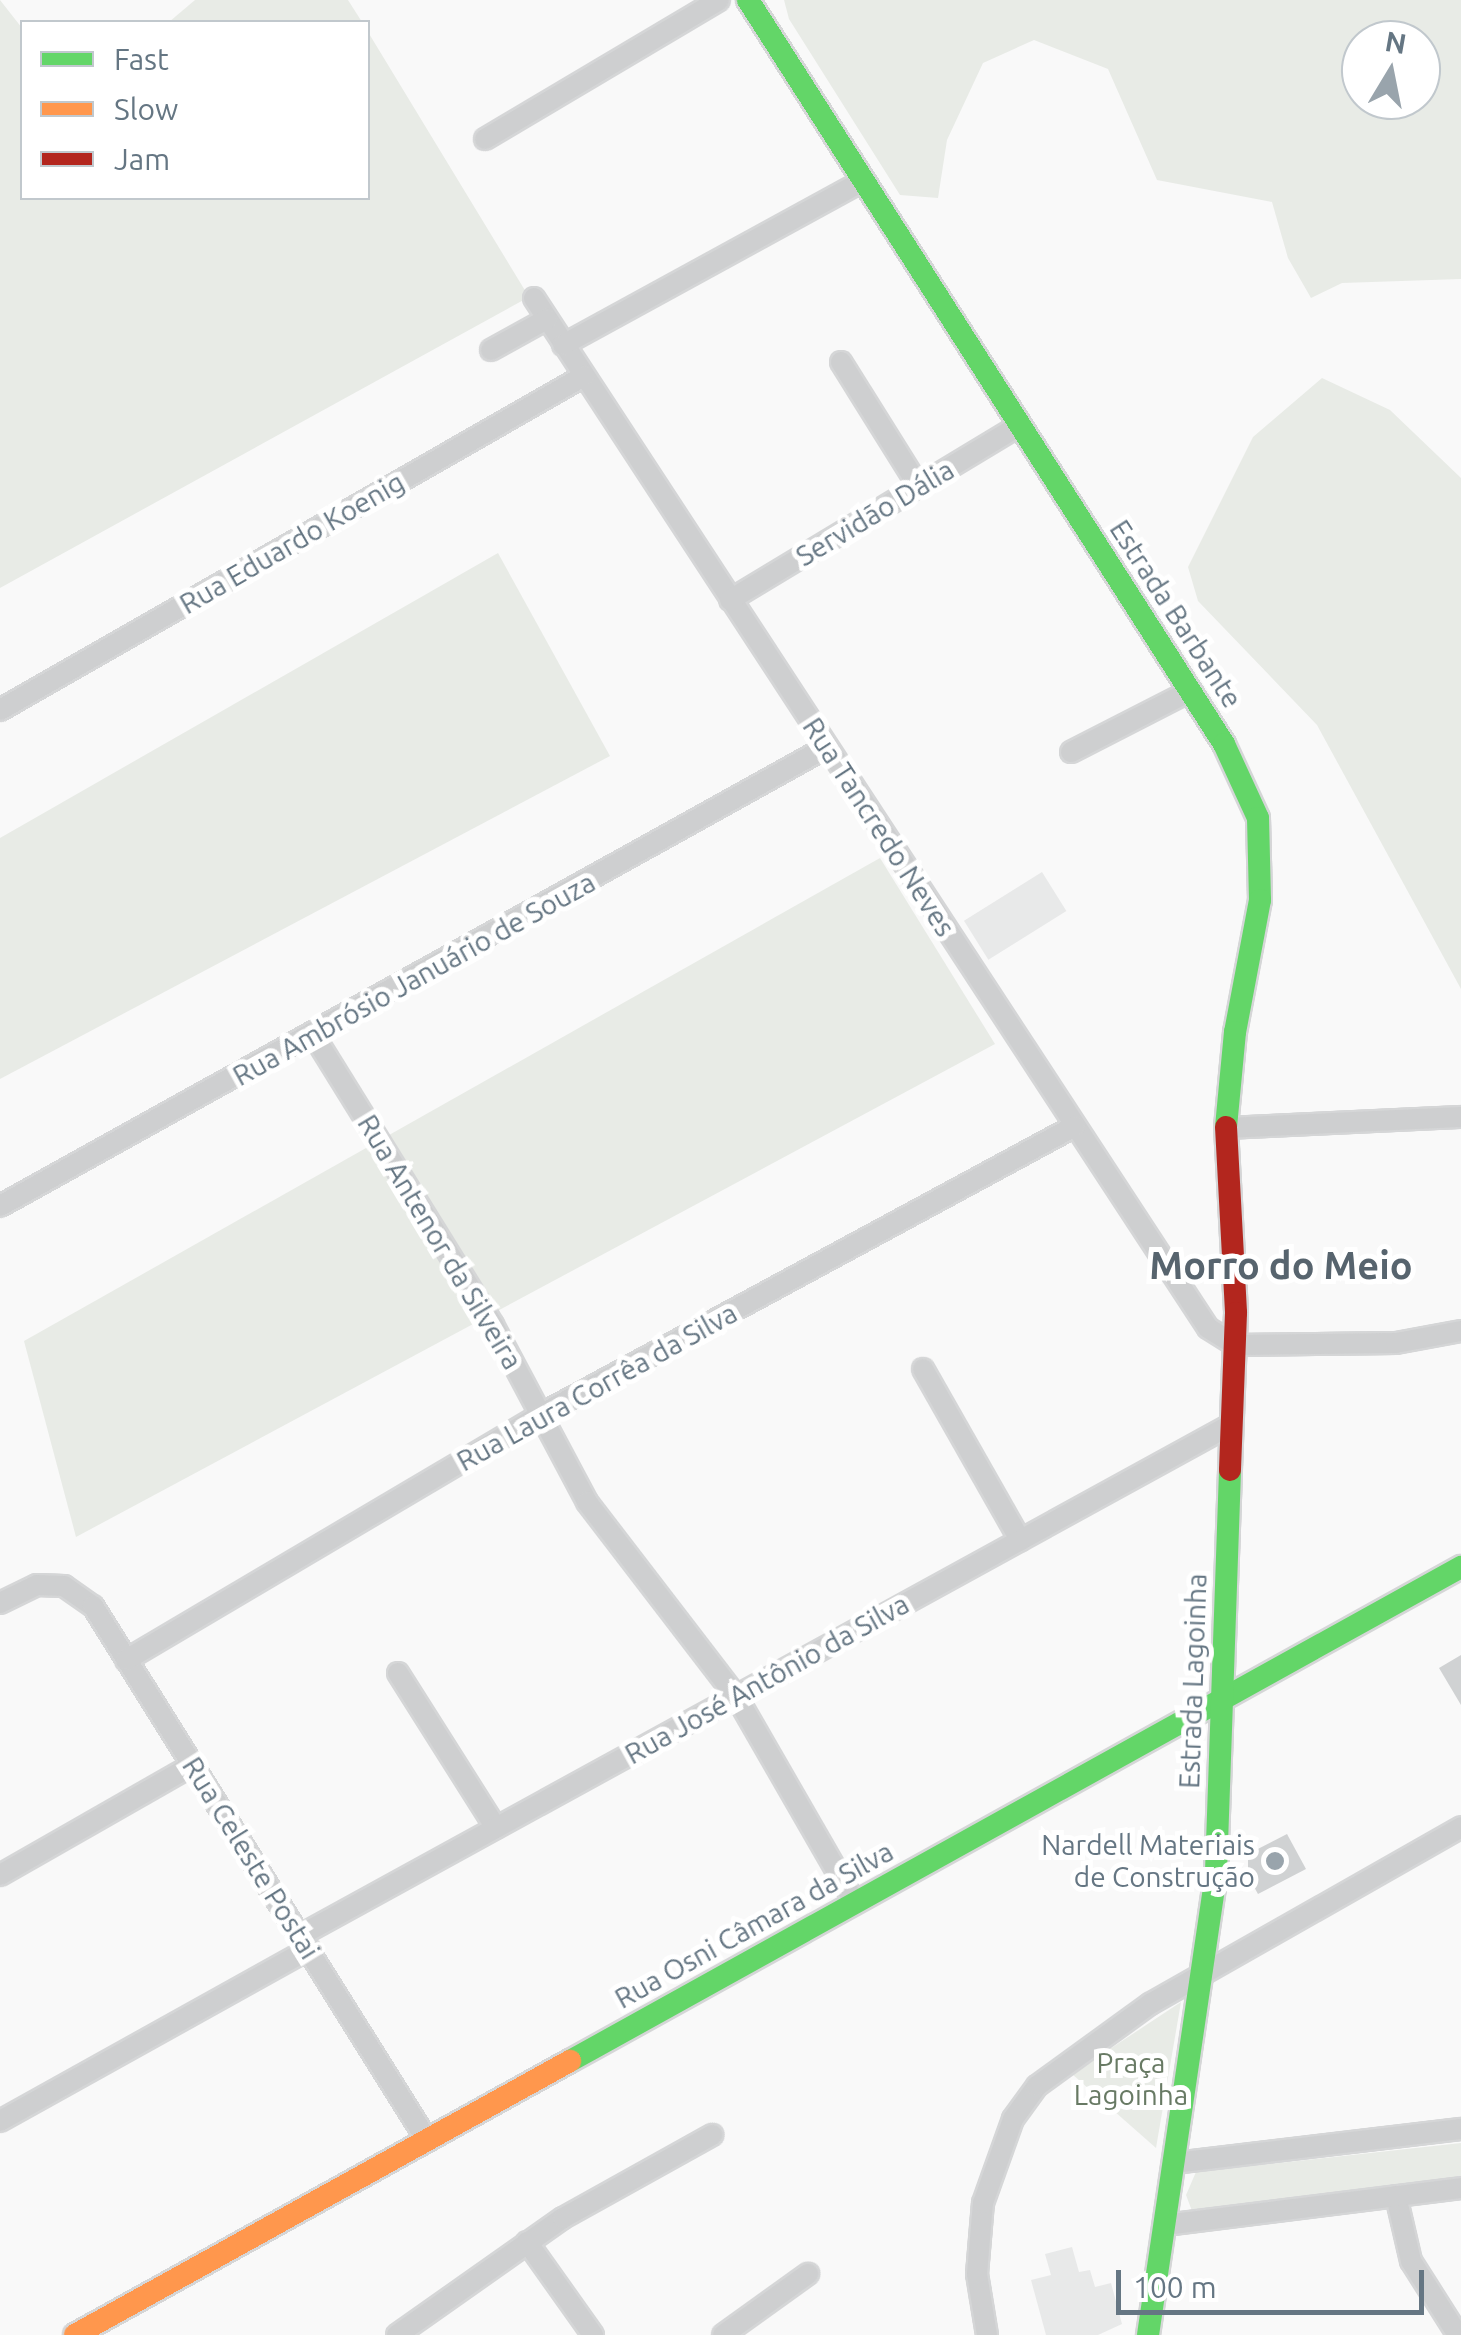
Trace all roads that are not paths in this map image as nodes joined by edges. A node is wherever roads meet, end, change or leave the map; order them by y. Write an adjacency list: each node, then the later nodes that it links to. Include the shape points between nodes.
1 (718, 0): 3 (street)
2 (748, 0): 4 (main road, Estrada Barbante)
3 (485, 139)
4 (864, 180): 7 (street); 11 (main road, Estrada Barbante)
5 (534, 298): 6 (street, Rua Tancredo Neves)
6 (547, 319): 7 (street, Rua Tancredo Neves); 8 (street)
7 (563, 345): 10 (street, Rua Tancredo Neves)
8 (491, 350)
9 (841, 362): 12 (street)
10 (584, 376): 13 (street, Rua Tancredo Neves); 15 (street, Rua Eduardo Koenig)
11 (1020, 425): 12 (street, Servidão Dália); 14 (main road, Estrada Barbante)
12 (918, 486): 13 (street, Servidão Dália)
13 (730, 600): 16 (street, Rua Tancredo Neves)
14 (1190, 690): 17 (street); 21 (main road, Estrada Barbante, via 1246,784 1263,858)
15 (0, 710)
16 (826, 747): 18 (street, Rua Ambrósio Januário de Souza); 20 (street, Rua Tancredo Neves)
17 (1071, 752)
18 (314, 1036): 22 (street, Rua Ambrósio Januário de Souza); 26 (street, Rua Antenor da Silveira, via 494,1324)
19 (1461, 1117): 21 (street)
20 (1075, 1126): 24 (street, Rua Tancredo Neves, via 1208,1328); 26 (street, Rua Laura Corrêa da Silva)
21 (1226, 1128): 24 (main road, Estrada Barbante)
22 (0, 1206)
23 (1461, 1331): 24 (street, via 1396,1343)
24 (1235, 1345): 27 (main road, Estrada Lagoinha)
25 (923, 1368): 28 (street)
26 (540, 1415): 31 (street, Rua Laura Corrêa da Silva); 33 (street, Rua Antenor da Silveira, via 605,1528)
27 (1232, 1424): 28 (street, Rua José Antônio da Silva); 34 (main road, Estrada Lagoinha)
28 (1020, 1540): 33 (street, Rua José Antônio da Silva)
29 (1461, 1567): 34 (main road, Rua Osni Câmara da Silva)
30 (0, 1604): 31 (street, Rua Celeste Postai, via 37,1586 64,1586 93,1606)
31 (126, 1660): 35 (street, Rua Celeste Postai)
32 (398, 1673): 37 (street)
33 (736, 1696): 37 (street, Rua José Antônio da Silva); 39 (street, Rua Antenor da Silveira)
34 (1222, 1700): 39 (main road, Rua Osni Câmara da Silva); 41 (main road, Estrada Lagoinha)
35 (192, 1765): 38 (street); 40 (street, Rua Celeste Postai)
36 (1461, 1827): 41 (street)
37 (496, 1828): 40 (street, Rua José Antônio da Silva)
38 (0, 1876)
39 (855, 1902): 45 (main road, Rua Osni Câmara da Silva)
40 (305, 1942): 42 (street, Rua José Antônio da Silva); 45 (street, Rua Celeste Postai)
41 (1206, 1971): 46 (main road, Estrada Lagoinha); 56 (street, via 1055,2069 1013,2119 980,2224 977,2274)
42 (0, 2122)
43 (1461, 2128): 46 (street)
44 (712, 2136): 50 (street)
45 (427, 2140): 52 (main road, Rua Osni Câmara da Silva)
46 (1175, 2163): 49 (main road, Estrada Lagoinha)
47 (1461, 2188): 48 (street)
48 (1396, 2196): 49 (street); 58 (street, via 1411,2261)
49 (1164, 2225): 57 (main road, Estrada Lagoinha)
50 (527, 2242): 53 (street); 54 (street)
51 (808, 2274): 55 (street)
52 (75, 2335)
53 (398, 2335)
54 (594, 2335)
55 (723, 2335)
56 (987, 2335)
57 (1148, 2335)
58 (1458, 2335)

